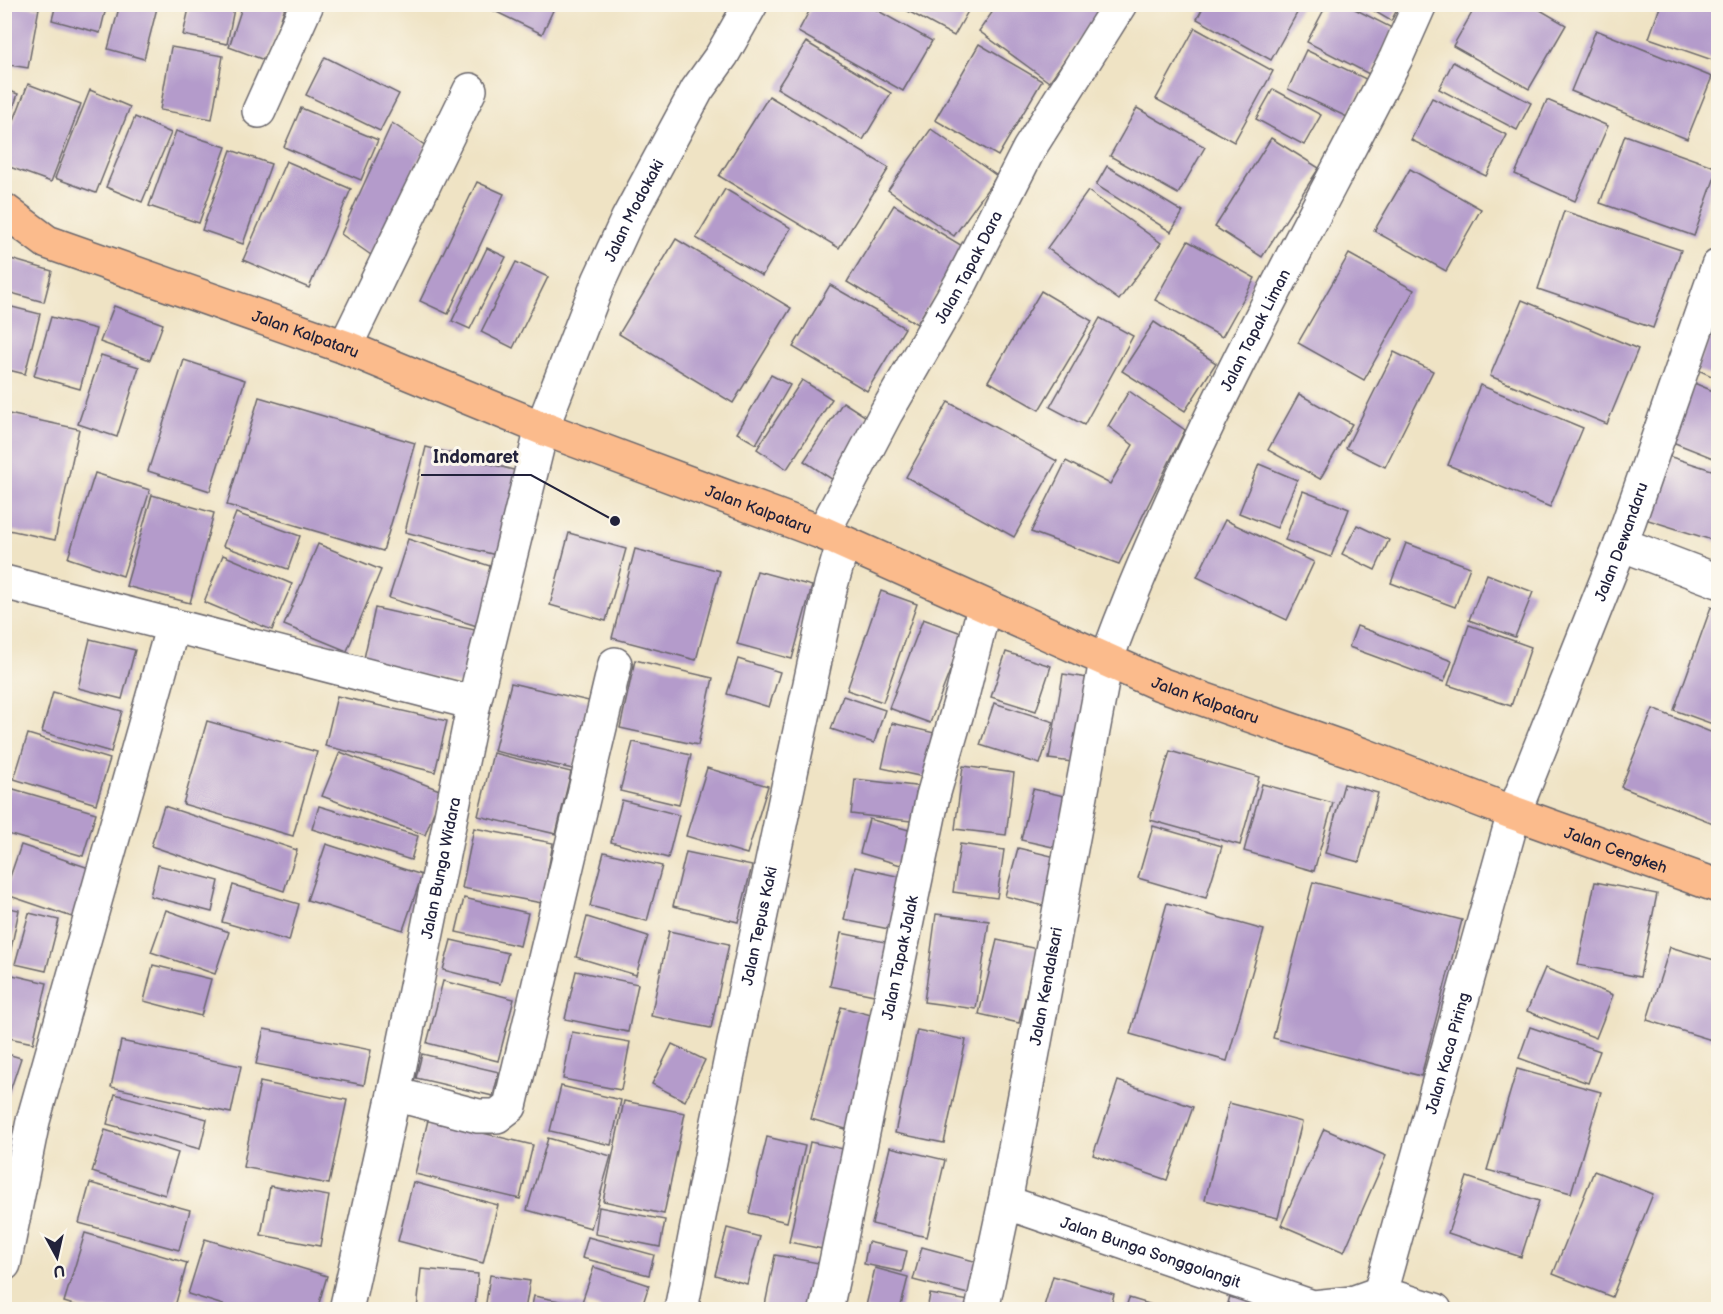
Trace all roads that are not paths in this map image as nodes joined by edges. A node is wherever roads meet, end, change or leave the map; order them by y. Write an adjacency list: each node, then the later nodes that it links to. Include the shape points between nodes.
1 (307, 4): 6 (street)
2 (751, 4): 10 (street, Jalan Modokaki, via 697,90 628,218)
3 (1120, 4): 11 (street, Jalan Tapak Dara, via 1029,149 961,283 886,413)
4 (1420, 4): 17 (street, Jalan Tapak Liman, via 1396,58 1209,416 1132,591)
5 (470, 90): 9 (street)
6 (260, 111)
7 (4, 210): 9 (main road, Jalan Kalpataru, via 46,242)
8 (1719, 266): 12 (street, Jalan Dewandaru)
9 (345, 347): 10 (main road, Jalan Kalpataru)
10 (542, 428): 11 (main road, Jalan Kalpataru); 19 (street, Jalan Bunga Widara)
11 (833, 539): 15 (main road, Jalan Kalpataru); 27 (street, Jalan Tepus Kaki, via 831,585)
12 (1621, 544): 13 (street); 20 (street, Jalan Dewandaru)
13 (1719, 581)
14 (4, 582): 16 (street)
15 (984, 607): 17 (main road, Jalan Kalpataru); 28 (street, Jalan Tapak Jalak, via 933,796)
16 (173, 625): 19 (street); 24 (street, via 33,1121)
17 (1106, 662): 20 (main road, Jalan Kalpataru); 23 (street, Jalan Kendalsari)
18 (615, 664): 22 (street, via 510,1106 497,1116 478,1116)
19 (474, 703): 22 (street, Jalan Bunga Widara)
20 (1514, 813): 21 (main road, Jalan Cengkeh); 25 (street, Jalan Kaca Piring)
21 (1719, 886)
22 (394, 1094): 26 (street, Jalan Bunga Widara)
23 (1005, 1202): 25 (street, Jalan Bunga Songgolangit, via 1313,1307 1352,1302); 29 (street, Jalan Kendalsari)
24 (4, 1264)
25 (1380, 1293): 30 (street)
26 (346, 1310)
27 (681, 1310)
28 (826, 1310)
29 (982, 1310)
30 (1435, 1310)

